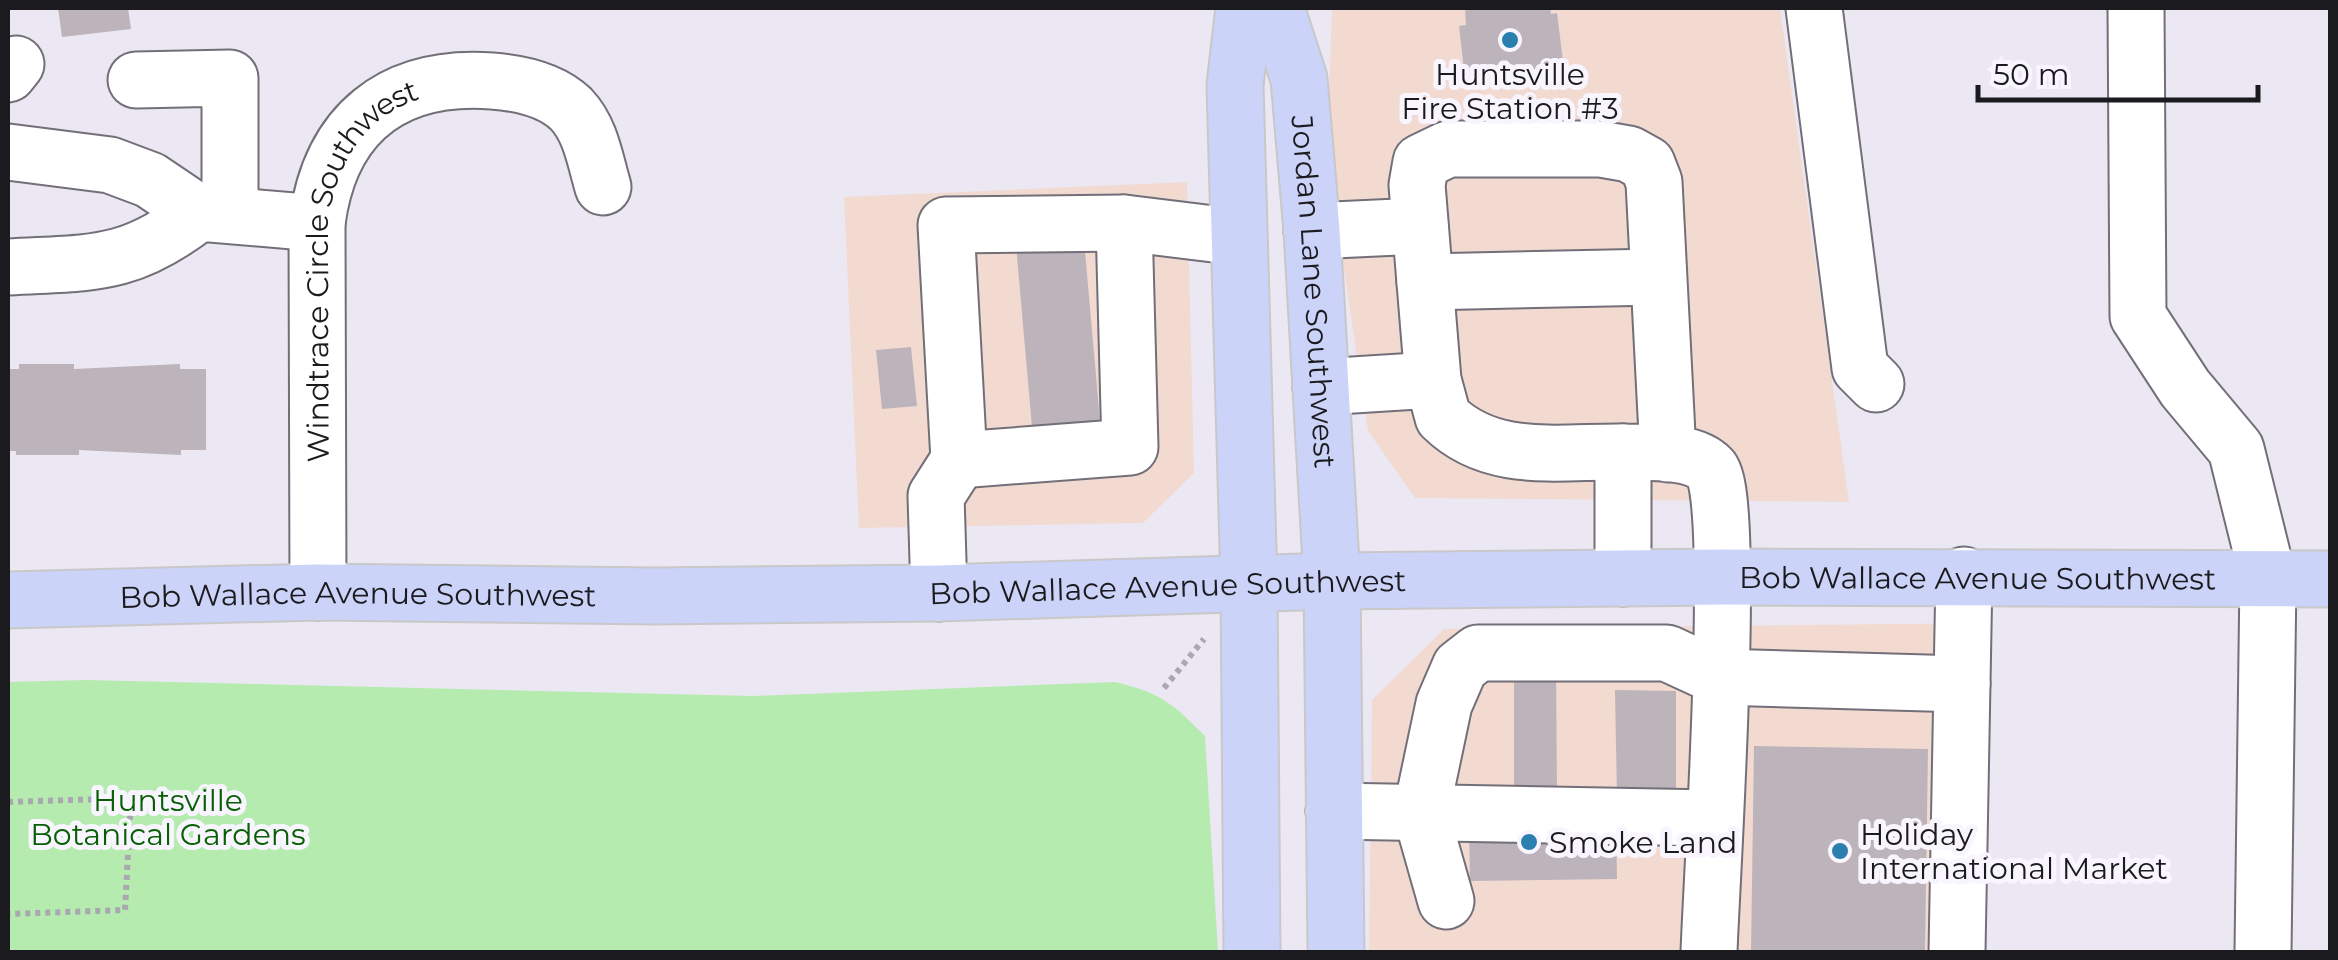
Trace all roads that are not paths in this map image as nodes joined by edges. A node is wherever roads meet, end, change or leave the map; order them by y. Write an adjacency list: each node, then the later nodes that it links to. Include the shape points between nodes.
1 (1244, 8): 13 (main road, via 1235,85)
2 (1276, 8): 12 (main road, Jordan Lane Southwest, via 1300,80)
3 (1814, 8): 18 (street, via 1860,368)
4 (2136, 8): 25 (street, via 2138,316 2236,449)
5 (136, 80): 8 (street, via 230,78)
6 (8, 152): 8 (street, via 110,165)
7 (603, 187): 9 (street, Windtrace Circle Southwest, via 589,138 569,108 528,87 449,81 394,96 355,127 330,170)
8 (214, 214): 9 (street); 14 (street, via 159,245 107,262)
9 (318, 224): 29 (street, Windtrace Circle Southwest)
10 (1124, 224): 13 (street); 21 (street, via 1130,447); 21 (street, via 946,225)
11 (1420, 226): 12 (street); 15 (street, via 1417,186 1422,162 1431,154 1628,154 1647,164 1654,182); 16 (street)
12 (1312, 231): 19 (main road, Jordan Lane Southwest)
13 (1238, 236): 28 (main road)
14 (8, 267)
15 (1657, 277): 16 (street); 20 (street)
16 (1424, 282): 17 (street)
17 (1433, 380): 19 (street); 20 (street, via 1443,417 1486,446 1522,453)
18 (1876, 384)
19 (1321, 387): 27 (main road, Jordan Lane Southwest)
20 (1646, 453): 23 (street, via 1709,466 1719,480); 24 (street)
21 (959, 460): 30 (street, via 936,496)
22 (1964, 575): 23 (main road, Bob Wallace Avenue Southwest); 25 (main road, Bob Wallace Avenue Southwest); 33 (street)
23 (1722, 577): 24 (main road, Bob Wallace Avenue Southwest); 32 (street)
24 (1623, 578): 27 (main road, Bob Wallace Avenue Southwest)
25 (2268, 578): 26 (main road, Bob Wallace Avenue Southwest); 42 (street)
26 (2330, 579)
27 (1332, 581): 28 (main road, Bob Wallace Avenue Southwest); 34 (main road, Jordan Lane Southwest)
28 (1249, 584): 30 (main road, Bob Wallace Avenue Southwest); 38 (main road)
29 (318, 592): 30 (main road, Bob Wallace Avenue Southwest); 31 (main road, Bob Wallace Avenue Southwest)
30 (940, 593)
31 (8, 600)
32 (1719, 678): 33 (street); 35 (street, via 1667,653 1478,653 1460,667 1444,704); 36 (street)
33 (1962, 684): 41 (street)
34 (1334, 811): 35 (street); 39 (main road, Jordan Lane Southwest)
35 (1422, 814): 36 (street); 37 (street)
36 (1714, 818): 40 (street)
37 (1446, 901)
38 (1252, 952)
39 (1336, 952)
40 (1709, 952)
41 (1958, 952)
42 (2264, 952)

